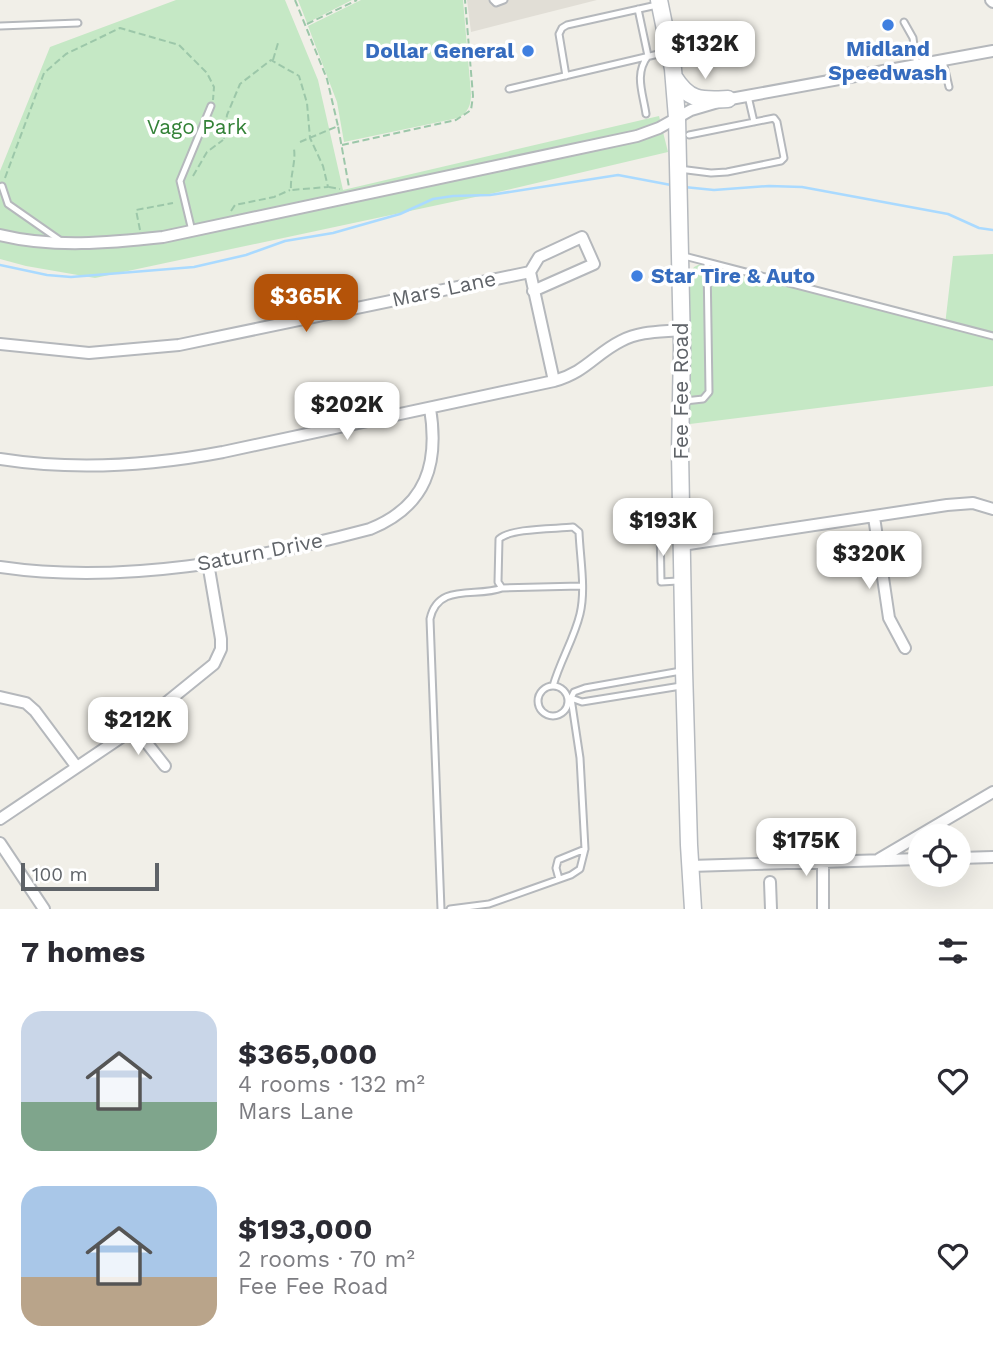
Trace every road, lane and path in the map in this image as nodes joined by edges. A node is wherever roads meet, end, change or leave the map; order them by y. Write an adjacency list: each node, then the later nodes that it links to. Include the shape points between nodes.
1 (295, 0): 10 (path)
2 (357, 0): 10 (path)
3 (465, 0): 35 (path, via 471,110 456,120)
4 (493, 0): 5 (lane)
5 (504, 0)
6 (659, 2): 7 (lane); 13 (street, Fee Fee Road)
7 (638, 9): 15 (lane); 20 (lane, via 562,28)
8 (904, 22): 18 (lane, via 913,38)
9 (78, 23): 11 (lane)
10 (306, 25): 29 (path, via 327,79)
11 (0, 26)
12 (278, 43): 16 (path)
13 (670, 51): 15 (lane); 19 (street, Fee Fee Road)
14 (993, 51): 17 (street)
15 (649, 57): 20 (lane); 26 (lane, via 639,74)
16 (273, 61): 32 (path, via 240,84 227,115); 33 (path, via 299,76)
17 (943, 61): 18 (street); 21 (lane)
18 (917, 66): 23 (street)
19 (673, 74): 24 (street, via 691,96); 27 (street, Fee Fee Road)
20 (566, 76): 22 (lane)
21 (949, 87)
22 (509, 89)
23 (748, 96): 24 (street); 28 (lane)
24 (729, 99): 27 (street)
25 (211, 106): 39 (path, via 212,81 179,45 120,28 66,54 44,73); 44 (lane, via 180,181)
26 (646, 114)
27 (677, 118): 37 (street, Fee Fee Road); 44 (street, via 637,135)
28 (754, 122): 31 (lane); 37 (lane, via 774,118 777,122 781,161 727,172)
29 (338, 127): 33 (path); 35 (path)
30 (215, 132): 32 (path)
31 (689, 135)
32 (224, 138): 38 (path, via 207,152)
33 (310, 138): 34 (path); 40 (path, via 328,187)
34 (300, 142)
35 (342, 145): 41 (path)
36 (294, 149): 40 (path)
37 (678, 170): 48 (street, Fee Fee Road)
38 (193, 176)
39 (2, 186): 47 (lane, via 8,204)
40 (291, 190): 43 (path, via 235,205)
41 (350, 191)
42 (173, 203): 45 (path, via 136,211 141,234)
43 (229, 215)
44 (192, 231): 47 (street, via 116,242)
45 (137, 232)
46 (0, 235): 47 (street)
47 (64, 243)
48 (681, 255): 49 (lane); 52 (street, Fee Fee Road)
49 (707, 262): 53 (lane); 56 (lane, via 709,392 703,399)
50 (530, 272): 51 (street); 51 (street, via 539,257 582,237 594,264); 54 (street, Mars Lane, via 179,345 89,353)
51 (533, 291): 55 (street)
52 (681, 330): 55 (street, via 631,337 580,371); 56 (street, Fee Fee Road)
53 (993, 336)
54 (0, 344)
55 (554, 381): 57 (street)
56 (681, 402): 61 (street, Fee Fee Road)
57 (430, 408): 58 (street, via 148,464 61,466); 63 (street, Saturn Drive, via 434,444 428,475 416,495 389,520 354,533)
58 (0, 459)
59 (993, 509): 60 (street, via 966,503)
60 (874, 517): 62 (street); 68 (street, via 889,618)
61 (681, 522): 62 (street, Fee Fee Road); 65 (lane, via 660,523 661,582)
62 (682, 545): 65 (street, Fee Fee Road)
63 (208, 563): 64 (street, Saturn Drive, via 109,572); 73 (street, via 221,639 214,664)
64 (0, 567)
65 (682, 581): 69 (street, Fee Fee Road)
66 (581, 586): 67 (lane); 67 (lane, via 579,532 573,527 501,536 497,548); 70 (lane, via 581,611)
67 (502, 588): 89 (lane, via 449,595 435,606 430,619)
68 (905, 648)
69 (684, 678): 72 (lane, via 582,702); 72 (lane, via 585,688); 85 (street, Fee Fee Road)
70 (553, 686): 72 (lane); 72 (lane, via 538,697 545,714 564,712)
71 (0, 697): 74 (street, via 26,703 36,711)
72 (569, 698): 79 (lane, via 582,775)
73 (135, 727): 74 (street); 75 (street)
74 (76, 766): 77 (street)
75 (165, 766)
76 (993, 792): 83 (street)
77 (0, 819)
78 (0, 843): 88 (street)
79 (585, 849): 86 (lane, via 580,869); 86 (lane, via 558,860)
80 (993, 857): 81 (street)
81 (971, 858)
82 (908, 859): 83 (street)
83 (877, 860): 84 (street)
84 (823, 862): 85 (street); 93 (street)
85 (690, 866): 91 (street, Fee Fee Road)
86 (559, 879): 90 (lane, via 489,904)
87 (770, 883): 92 (street)
88 (44, 909)
89 (441, 909)
90 (450, 909)
91 (693, 909)
92 (771, 909)
93 (823, 909)

